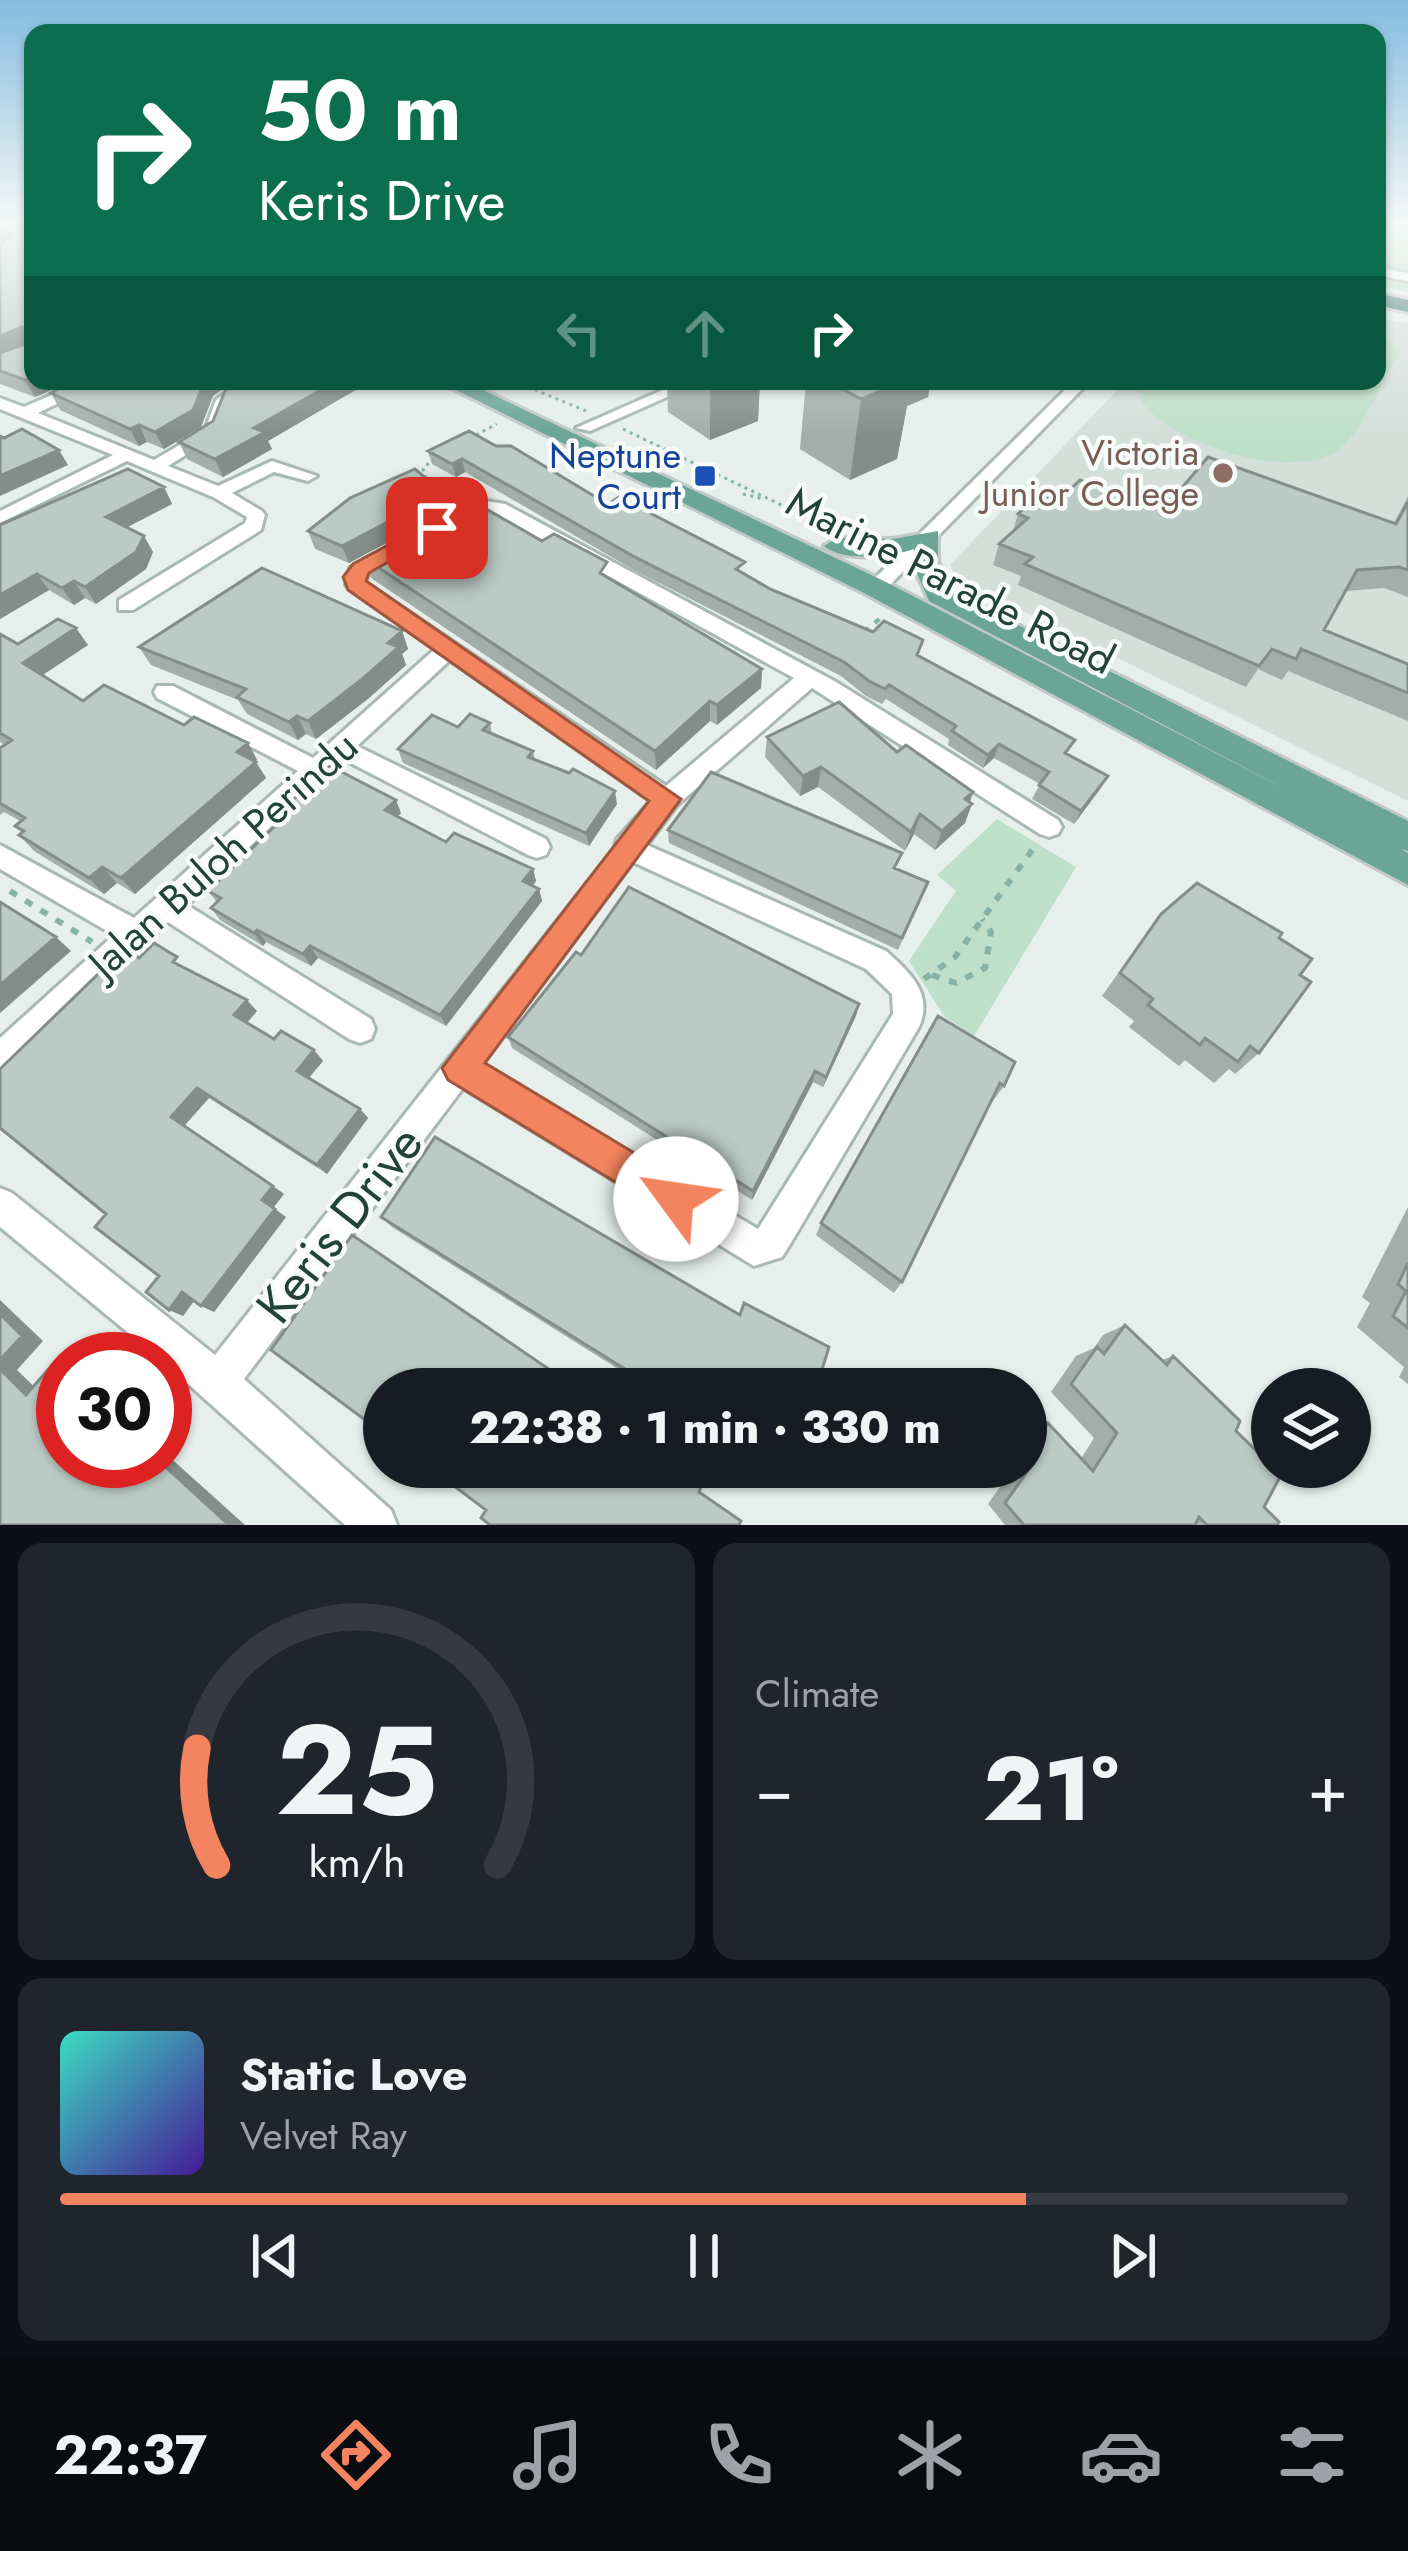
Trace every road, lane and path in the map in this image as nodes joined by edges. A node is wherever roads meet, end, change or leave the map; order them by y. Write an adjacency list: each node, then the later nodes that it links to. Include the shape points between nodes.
1 (76, 390): 8 (street)
2 (239, 390): 14 (street, via 221,403 212,432)
3 (468, 390): 23 (main road, Marine Parade Road)
4 (504, 390): 10 (main road, Marine Parade Road)
5 (675, 390): 10 (street)
6 (1074, 390): 21 (street)
7 (0, 403): 8 (street)
8 (24, 413): 13 (street)
9 (497, 424): 11 (path)
10 (584, 428): 22 (main road, Marine Parade Road)
11 (459, 444)
12 (440, 454): 19 (path, via 423,469 427,478)
13 (124, 456): 14 (street); 20 (street)
14 (154, 467): 16 (street)
15 (308, 476): 16 (street, via 272,466)
16 (219, 493): 25 (street, via 252,510 254,526)
17 (743, 494): 18 (path)
18 (764, 499)
19 (473, 502)
20 (0, 518)
21 (929, 536): 22 (main road, via 895,547); 23 (street); 24 (main road, via 926,562)
22 (837, 547): 23 (main road, Marine Parade Road)
23 (884, 580): 24 (main road, Marine Parade Road); 37 (main road, Marine Parade Road)
24 (939, 595): 33 (main road, Marine Parade Road)
25 (126, 605)
26 (447, 650): 27 (street, via 354,580 361,568 480,505 499,508); 29 (street, Jalan Buloh Perindu); 31 (street)
27 (809, 678): 31 (street); 32 (street)
28 (165, 692): 30 (street)
29 (339, 747): 30 (street, Jalan Buloh Perindu); 34 (street)
30 (314, 770): 39 (street, Jalan Buloh Perindu)
31 (667, 799): 35 (street, Keris Drive)
32 (1048, 827): 40 (path)
33 (1408, 837)
34 (537, 847)
35 (626, 847): 46 (street, Keris Drive); 46 (street, via 876,960 906,988 908,1017 778,1234 754,1248)
36 (0, 856): 41 (street)
37 (1408, 870)
38 (0, 885): 41 (path)
39 (165, 906): 41 (street, Jalan Buloh Perindu); 44 (street)
40 (982, 919): 42 (path); 42 (path, via 991,932 985,968 956,983)
41 (124, 943): 45 (street, Jalan Buloh Perindu)
42 (932, 975): 43 (path)
43 (919, 981)
44 (360, 1029)
45 (0, 1058)
46 (460, 1068): 48 (street, Keris Drive)
47 (0, 1205): 48 (street)
48 (218, 1382): 49 (street)
49 (376, 1525)

